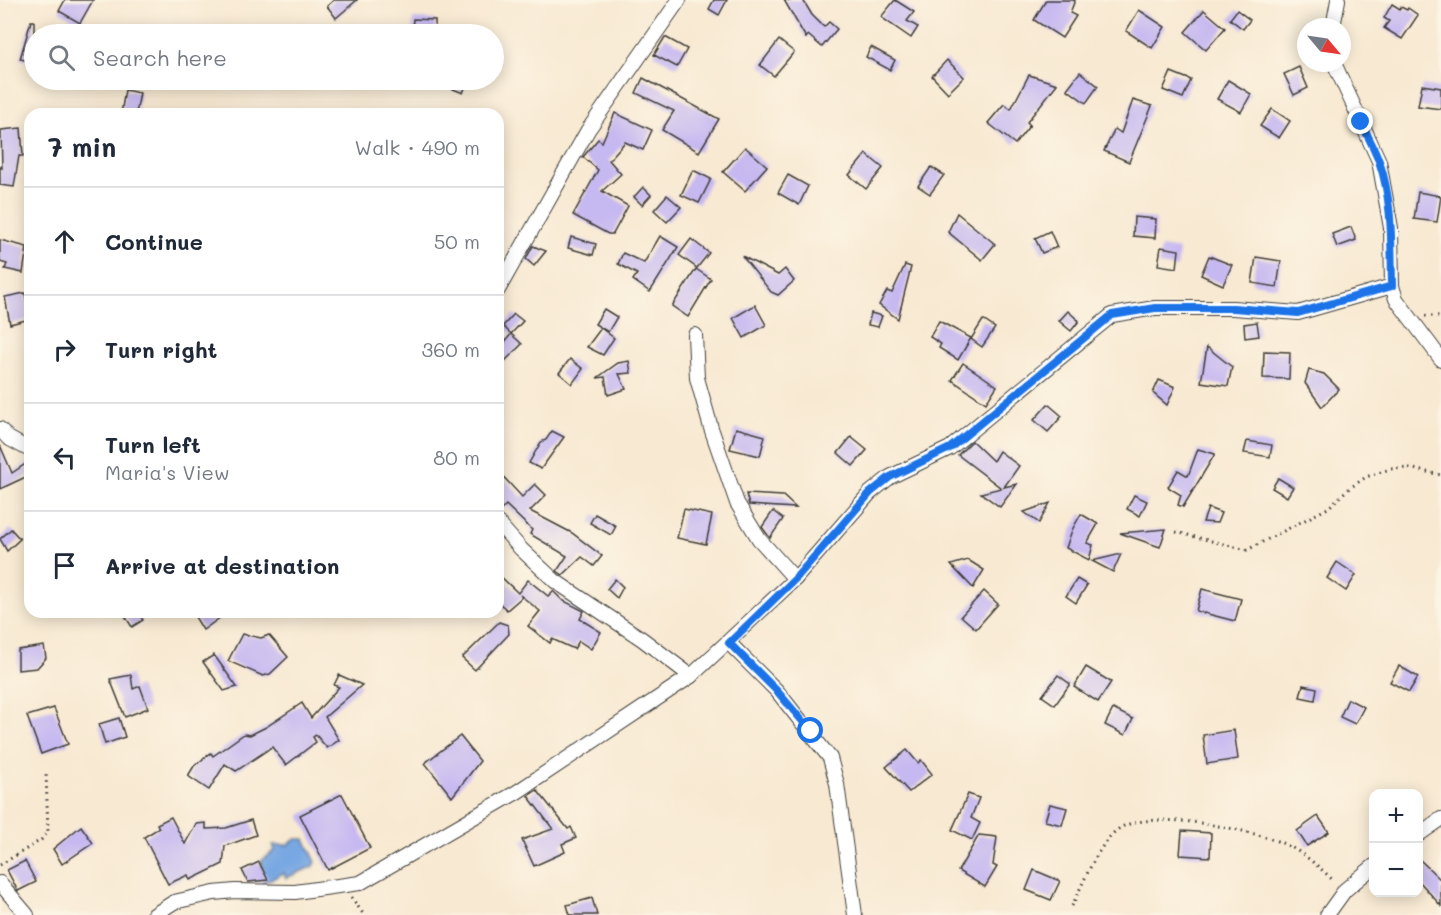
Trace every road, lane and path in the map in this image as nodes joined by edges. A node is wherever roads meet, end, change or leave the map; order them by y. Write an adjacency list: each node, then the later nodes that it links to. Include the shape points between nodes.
1 (678, 0): 5 (street, via 588,130)
2 (1338, 0): 3 (street)
3 (1335, 18)
4 (1338, 72): 6 (street, via 1379,161 1391,228)
5 (504, 279)
6 (1392, 286): 8 (street, via 1396,299); 14 (street, via 1298,313 1155,308 1112,315 950,448 877,487)
7 (695, 334): 14 (street, via 698,378 736,503 759,539)
8 (1441, 359)
9 (0, 429): 10 (street)
10 (24, 447)
11 (1441, 476): 13 (path, via 1409,468 1366,477 1328,507 1247,550)
12 (504, 530): 16 (street, via 555,581)
13 (1176, 532)
14 (795, 579): 15 (street)
15 (729, 643): 16 (street); 29 (street, via 777,691 830,758)
16 (691, 676): 23 (street, via 517,792 375,876)
17 (46, 772): 20 (path, via 48,832)
18 (1441, 819): 19 (street)
19 (1423, 832)
20 (0, 865)
21 (1369, 870): 24 (street)
22 (0, 883): 26 (street)
23 (343, 887): 27 (street, via 214,893 174,902); 28 (path)
24 (1345, 890): 25 (path, via 1284,843 1182,820 1155,821 1132,823 1119,829 1104,845); 30 (street)
25 (1072, 906)
26 (27, 915)
27 (154, 915)
28 (364, 915)
29 (855, 915)
30 (1327, 915)

